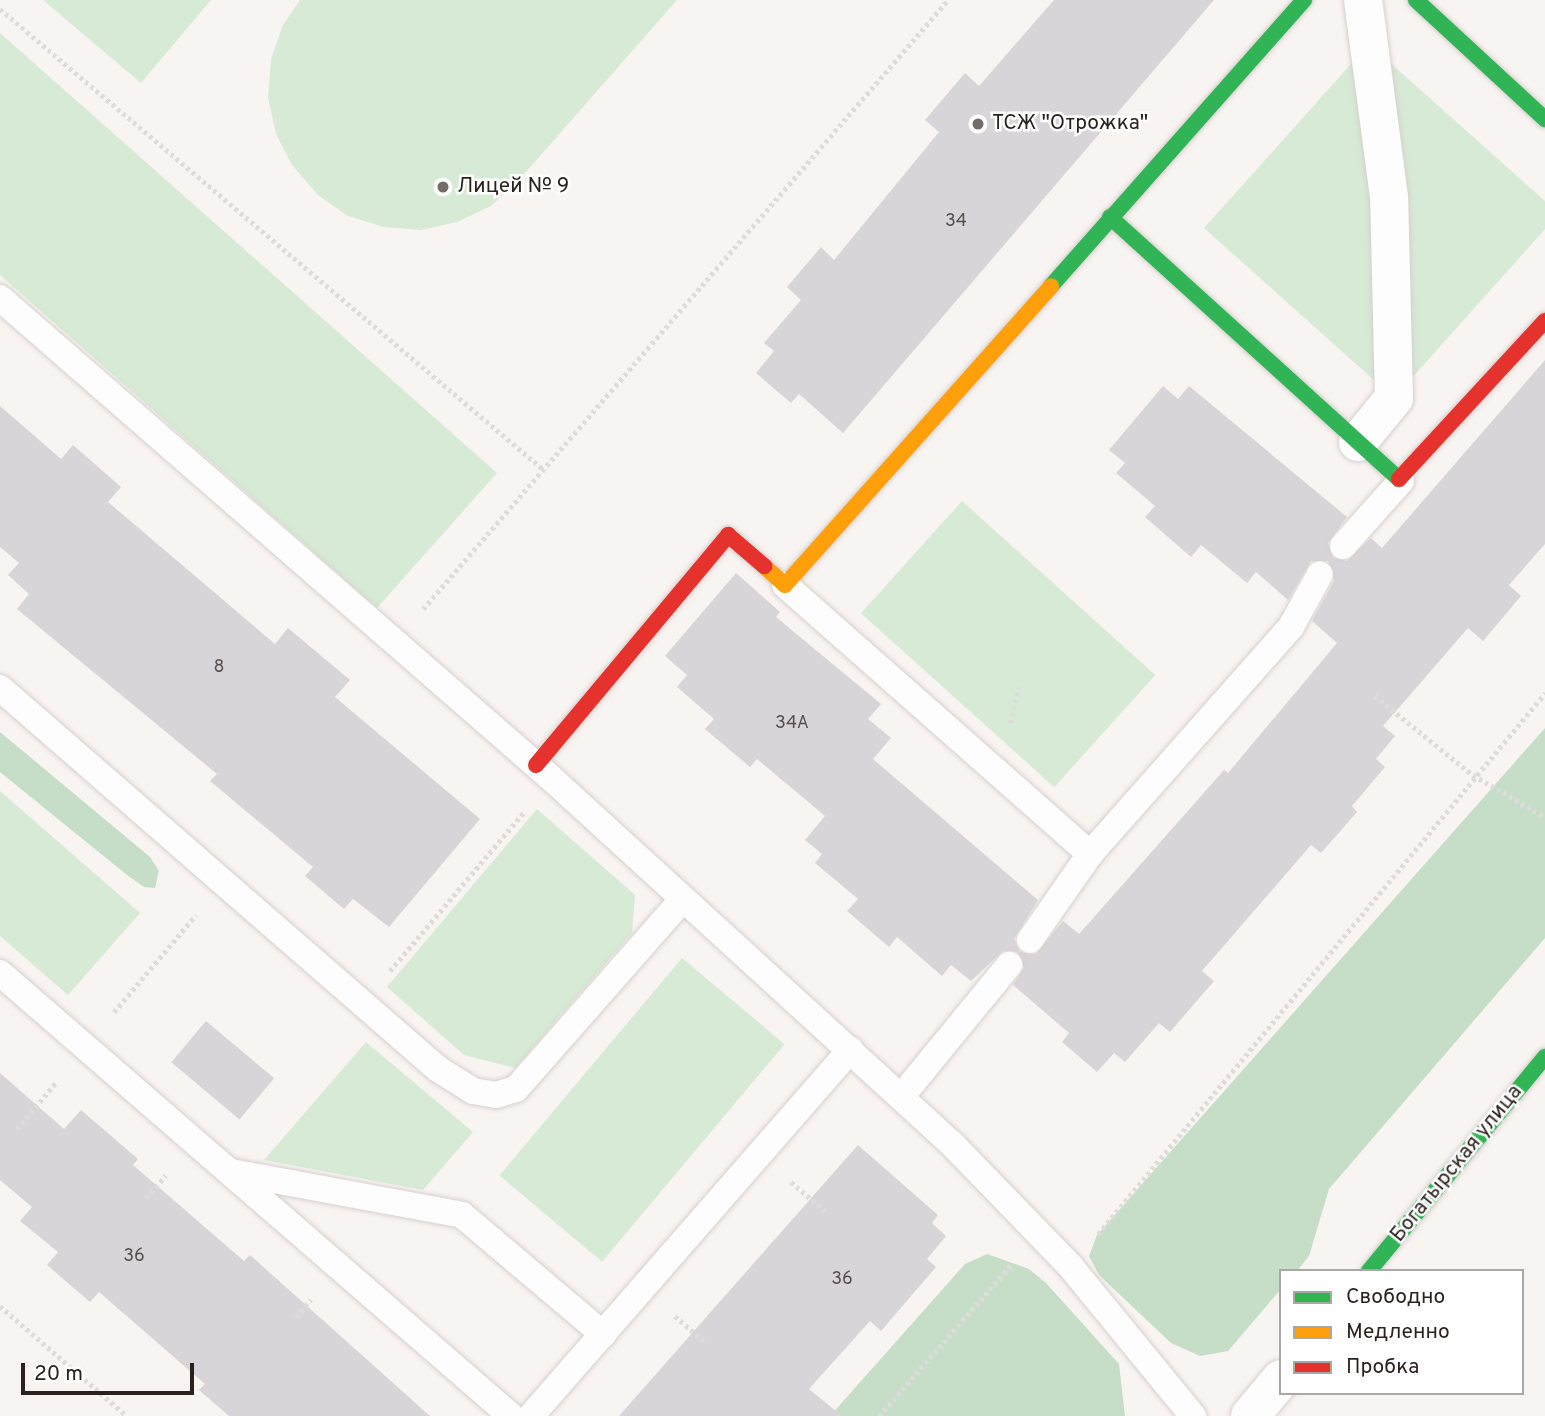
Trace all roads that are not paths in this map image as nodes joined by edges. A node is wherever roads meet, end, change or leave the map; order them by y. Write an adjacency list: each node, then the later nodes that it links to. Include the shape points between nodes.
1 (1304, 0): 5 (street)
2 (1363, 0): 8 (street, via 1389,197 1394,398)
3 (1416, 0): 4 (street)
4 (1545, 119)
5 (1111, 216): 8 (street); 12 (street)
6 (0, 298): 14 (lane)
7 (1545, 321): 9 (street)
8 (1358, 442): 9 (street)
9 (1401, 481): 10 (lane)
10 (1343, 546)
11 (1320, 574): 15 (lane, via 1291,627)
12 (785, 585): 14 (street, via 728,535); 15 (lane)
13 (0, 688): 16 (lane, via 438,1069 473,1091 496,1095 516,1089)
14 (544, 772): 16 (lane)
15 (1090, 854): 17 (lane)
16 (683, 899): 20 (lane)
17 (1030, 940)
18 (1009, 965): 22 (lane)
19 (0, 973): 23 (lane)
20 (850, 1050): 22 (lane); 25 (lane)
21 (1545, 1058): 24 (street, Богатырская улица)
22 (901, 1097): 29 (lane, via 1071,1267)
23 (230, 1172): 25 (lane, via 462,1215); 27 (lane)
24 (1372, 1269)
25 (603, 1334): 28 (lane)
26 (1279, 1381): 30 (street)
27 (511, 1416)
28 (531, 1416)
29 (1193, 1416)
30 (1250, 1416)

